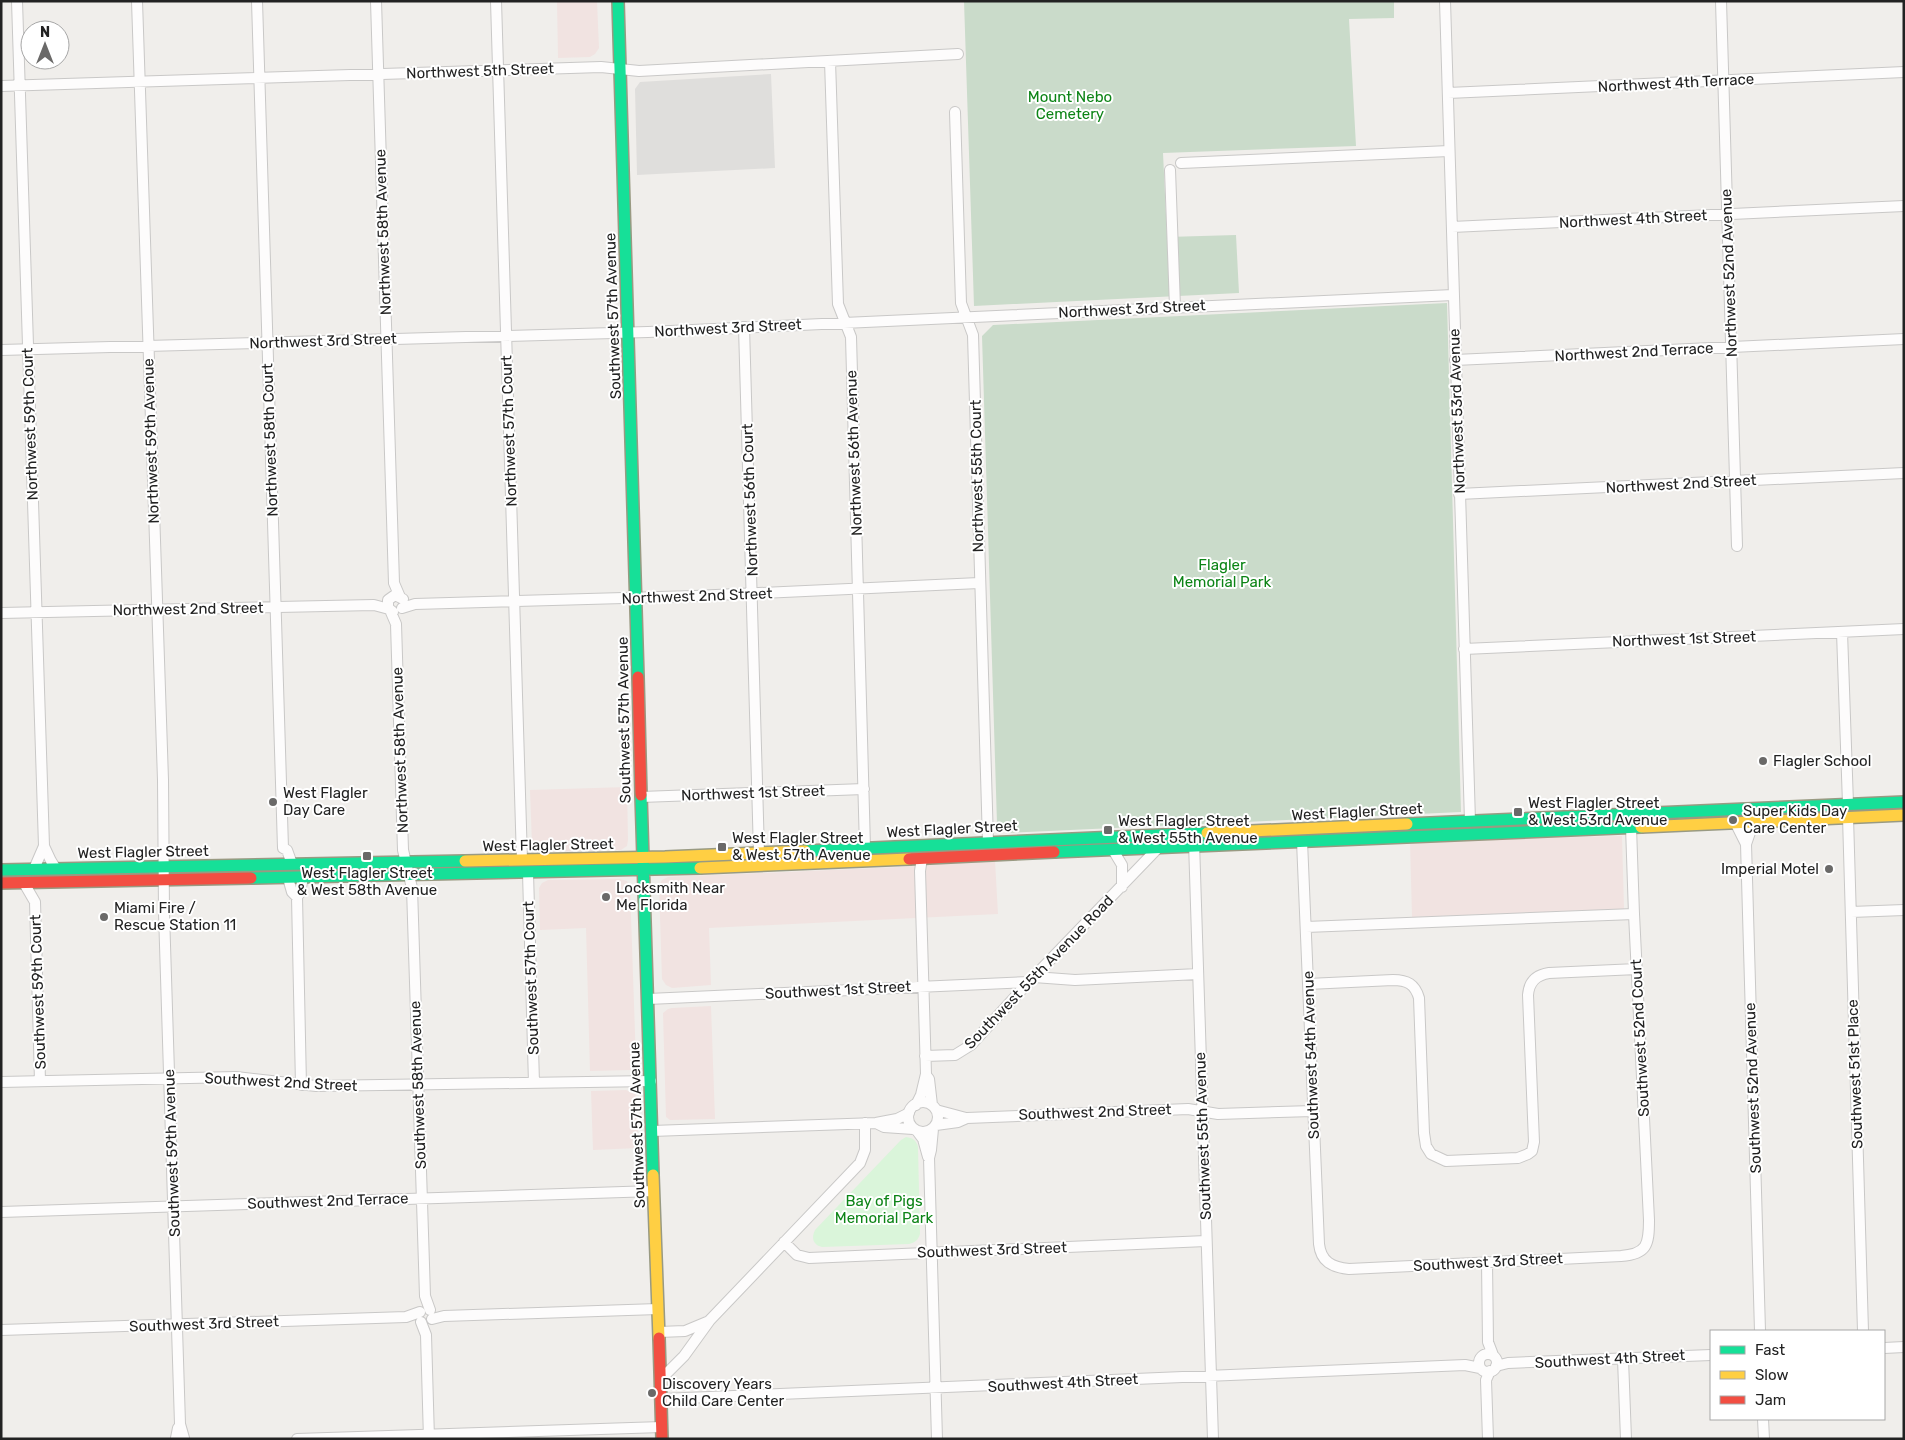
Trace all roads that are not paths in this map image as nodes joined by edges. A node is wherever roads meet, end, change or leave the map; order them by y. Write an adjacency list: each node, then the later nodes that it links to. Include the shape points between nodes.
1 (17, 1): 19 (street, Northwest 59th Court)
2 (137, 1): 17 (street, Northwest 59th Avenue)
3 (257, 1): 15 (street, Northwest 58th Court)
4 (376, 1): 14 (street, Northwest 58th Avenue)
5 (496, 1): 12 (street, Northwest 57th Court)
6 (618, 1): 11 (main road, Southwest 57th Avenue)
7 (1445, 1): 20 (street, Northwest 53rd Avenue)
8 (1721, 1): 16 (street, Northwest 52nd Avenue)
9 (958, 54): 10 (street, Northwest 5th Street)
10 (830, 61): 11 (street, Northwest 5th Street, via 639,71); 31 (street, Northwest 56th Avenue, via 838,304)
11 (619, 69): 12 (street, Northwest 5th Street); 33 (main road, Southwest 57th Avenue)
12 (498, 70): 14 (street, Northwest 5th Street); 34 (street, Northwest 57th Court)
13 (1904, 72): 16 (street, Northwest 4th Terrace)
14 (378, 74): 15 (street, Northwest 5th Street); 35 (street, Northwest 58th Avenue)
15 (259, 78): 17 (street, Northwest 5th Street); 37 (street, Northwest 58th Court)
16 (1724, 80): 20 (street, Northwest 4th Terrace); 26 (street, Northwest 52nd Avenue)
17 (139, 81): 19 (street, Northwest 5th Street); 38 (street, Northwest 59th Avenue)
18 (1, 86): 19 (street, Northwest 5th Street)
19 (19, 86): 40 (street, Northwest 59th Court)
20 (1448, 93): 22 (street, Northwest 53rd Avenue)
21 (955, 112): 30 (street, Northwest 55th Court, via 962,303)
22 (1449, 151): 23 (street); 27 (street, Northwest 53rd Avenue)
23 (1182, 164)
24 (1170, 170): 29 (street)
25 (1904, 206): 26 (street, Northwest 4th Street)
26 (1727, 214): 27 (street, Northwest 4th Street); 39 (street, Northwest 52nd Avenue)
27 (1452, 227): 28 (street, Northwest 53rd Avenue)
28 (1453, 295): 29 (street, Northwest 3rd Street); 42 (street, Northwest 53rd Avenue)
29 (1175, 307): 30 (street, Northwest 3rd Street)
30 (966, 317): 31 (street, Northwest 3rd Street); 47 (street, Northwest 55th Court, via 973,335)
31 (845, 322): 32 (street, Northwest 3rd Street); 48 (street, Northwest 56th Avenue, via 851,336)
32 (744, 328): 33 (street, Northwest 3rd Street); 49 (street, Northwest 56th Court)
33 (629, 332): 34 (street, Northwest 3rd Street); 50 (main road, Southwest 57th Avenue)
34 (506, 336): 35 (street, Northwest 3rd Street); 51 (street, Northwest 57th Court)
35 (387, 339): 37 (street, Northwest 3rd Street); 52 (street, Northwest 58th Avenue)
36 (1904, 339): 39 (street, Northwest 2nd Terrace)
37 (267, 343): 38 (street, Northwest 3rd Street); 53 (street, Northwest 58th Court)
38 (148, 346): 40 (street, Northwest 3rd Street); 54 (street, Northwest 59th Avenue)
39 (1731, 347): 42 (street, Northwest 2nd Terrace); 44 (street, Northwest 52nd Avenue)
40 (28, 349): 41 (street, Northwest 3rd Street); 55 (street, Northwest 59th Court)
41 (1, 350)
42 (1455, 360): 45 (street, Northwest 53rd Avenue)
43 (1904, 474): 44 (street, Northwest 2nd Street)
44 (1736, 481): 45 (street, Northwest 2nd Street); 46 (street, Northwest 52nd Avenue)
45 (1459, 494): 59 (street, Northwest 53rd Avenue)
46 (1737, 546)
47 (979, 583): 48 (street, Northwest 2nd Street); 81 (street, Northwest 55th Court)
48 (858, 588): 49 (street, Northwest 2nd Street); 60 (street, Northwest 56th Avenue)
49 (752, 594): 50 (street, Northwest 2nd Street); 61 (street, Northwest 56th Court)
50 (637, 598): 51 (street, Northwest 2nd Street); 62 (main road, Southwest 57th Avenue)
51 (515, 601): 52 (street, Northwest 2nd Street); 93 (street, Northwest 57th Court)
52 (395, 604): 53 (street, Northwest 2nd Street); 94 (street, Northwest 58th Avenue)
53 (276, 607): 54 (street, Northwest 2nd Street); 86 (street, Northwest 58th Court)
54 (156, 610): 55 (street, Northwest 2nd Street); 98 (street, Northwest 59th Avenue)
55 (36, 612): 56 (street, Northwest 2nd Street); 84 (street, Northwest 59th Court)
56 (1, 613)
57 (1904, 629): 58 (street, Northwest 1st Street)
58 (1842, 632): 59 (street, Northwest 1st Street); 64 (street)
59 (1464, 649): 70 (street, Northwest 53rd Avenue)
60 (864, 789): 61 (street, Northwest 1st Street); 87 (street, Northwest 56th Avenue)
61 (757, 794): 62 (street, Northwest 1st Street); 90 (street, Northwest 56th Court)
62 (641, 797): 91 (main road, Southwest 57th Avenue)
63 (1904, 802): 64 (main road, West Flagler Street)
64 (1848, 804): 65 (main road, West Flagler Street); 68 (main road)
65 (1667, 812): 69 (main road, West Flagler Street); 74 (main road)
66 (1904, 815): 67 (main road, West Flagler Street)
67 (1848, 817): 68 (main road, West Flagler Street); 115 (street, Southwest 51st Place)
68 (1820, 818): 71 (main road, West Flagler Street)
69 (1493, 820): 70 (main road, West Flagler Street); 77 (main road)
70 (1470, 821): 73 (main road, West Flagler Street); 78 (main road)
71 (1754, 821): 72 (main road, West Flagler Street); 82 (street, Southwest 52nd Avenue)
72 (1735, 822): 74 (main road, West Flagler Street); 82 (street, Southwest 52nd Avenue)
73 (1358, 827): 75 (main road, West Flagler Street); 79 (main road)
74 (1631, 827): 77 (main road, West Flagler Street); 116 (street, Southwest 52nd Court)
75 (1194, 833): 76 (main road, West Flagler Street); 85 (street, Southwest 55th Avenue)
76 (1177, 834): 81 (main road, West Flagler Street); 88 (main road)
77 (1471, 834): 78 (main road, West Flagler Street)
78 (1440, 835): 79 (main road, West Flagler Street)
79 (1358, 839): 80 (main road, West Flagler Street)
80 (1302, 841): 85 (main road, West Flagler Street); 117 (street, Southwest 54th Avenue)
81 (988, 842): 83 (main road, West Flagler Street)
82 (1746, 844): 159 (street, Southwest 52nd Avenue)
83 (944, 845): 87 (main road, West Flagler Street); 92 (main road)
84 (44, 846): 99 (street, Northwest 59th Court); 100 (street, Northwest 59th Court)
85 (1195, 846): 88 (main road, West Flagler Street); 119 (street, Southwest 55th Avenue)
86 (283, 848): 96 (street, Northwest 58th Court, via 287,850); 97 (street, Northwest 58th Court, via 279,849)
87 (865, 848): 90 (main road, West Flagler Street); 95 (main road)
88 (1158, 848): 89 (main road, West Flagler Street); 111 (street, Southwest 55th Avenue Road)
89 (1112, 850): 92 (main road, West Flagler Street); 111 (street, Southwest 55th Avenue Road, via 1122,865)
90 (759, 853): 91 (main road, West Flagler Street)
91 (643, 858): 93 (main road, West Flagler Street); 102 (main road, Southwest 57th Avenue)
92 (922, 858): 95 (main road, West Flagler Street); 122 (street)
93 (522, 860): 94 (main road, West Flagler Street)
94 (405, 862): 96 (main road, West Flagler Street); 104 (street, Northwest 58th Avenue)
95 (842, 862): 102 (main road, West Flagler Street)
96 (292, 864): 97 (main road, West Flagler Street)
97 (274, 865): 98 (main road, West Flagler Street)
98 (164, 867): 100 (main road, West Flagler Street); 107 (street, Northwest 59th Avenue)
99 (34, 869): 100 (main road, West Flagler Street); 101 (main road, West Flagler Street)
100 (56, 869)
101 (1, 870)
102 (644, 870): 103 (main road, West Flagler Street); 123 (main road, Southwest 57th Avenue)
103 (528, 873): 104 (main road, West Flagler Street); 130 (street, Southwest 57th Court)
104 (408, 875): 106 (main road, West Flagler Street); 132 (street, Southwest 58th Avenue, via 412,888)
105 (288, 878): 106 (main road, West Flagler Street); 107 (main road, West Flagler Street); 112 (street)
106 (303, 878): 112 (street)
107 (163, 880): 108 (main road, West Flagler Street); 126 (street, Southwest 59th Avenue)
108 (43, 882): 110 (main road, West Flagler Street); 113 (street, Southwest 59th Court)
109 (1, 883): 110 (main road, West Flagler Street)
110 (24, 883): 113 (street, Southwest 59th Court)
111 (1122, 887): 120 (street, Southwest 55th Avenue Road)
112 (297, 897): 131 (street)
113 (35, 902): 127 (street, Southwest 59th Court)
114 (1904, 910): 115 (street)
115 (1850, 912): 160 (street, Southwest 51st Place)
116 (1634, 914): 117 (street); 118 (street, Southwest 52nd Court)
117 (1306, 927): 121 (street, Southwest 54th Avenue)
118 (1637, 969): 121 (street, via 1548,973 1533,980 1528,995 1532,1151 1511,1159 1446,1161 1428,1150 1424,1140 1419,998 1411,984 1394,980); 150 (street, Southwest 52nd Court, via 1649,1220 1648,1240)
119 (1198, 974): 120 (street, Southwest 1st Street); 136 (street, Southwest 55th Avenue)
120 (1031, 980): 122 (street, Southwest 1st Street); 124 (street, Southwest 55th Avenue Road, via 965,1050 955,1055)
121 (1308, 984): 135 (street, Southwest 54th Avenue)
122 (923, 986): 123 (street, Southwest 1st Street); 124 (street)
123 (648, 999): 128 (main road, Southwest 57th Avenue)
124 (925, 1056): 125 (street)
125 (926, 1074): 133 (street); 134 (street, via 921,1095)
126 (169, 1079): 127 (street, Southwest 2nd Street); 131 (street, Southwest 2nd Street, via 243,1077); 146 (street, Southwest 59th Avenue)
127 (40, 1081): 129 (street, Southwest 2nd Street)
128 (651, 1081): 130 (street, Southwest 2nd Street); 142 (main road, Southwest 57th Avenue)
129 (1, 1082)
130 (534, 1083): 132 (street, Southwest 2nd Street)
131 (301, 1084): 132 (street, Southwest 2nd Street)
132 (418, 1084): 145 (street, Southwest 58th Avenue)
133 (934, 1108): 134 (street, via 926,1103); 137 (street, Southwest 2nd Street); 140 (street, via 938,1116)
134 (912, 1109): 139 (street, via 897,1119); 141 (street, via 909,1123)
135 (1313, 1111): 136 (street, Southwest 2nd Street); 153 (street, Southwest 54th Avenue, via 1319,1244 1325,1261)
136 (1202, 1112): 137 (street, Southwest 2nd Street, via 1179,1109); 148 (street, Southwest 55th Avenue)
137 (967, 1118): 140 (street, Southwest 2nd Street)
138 (865, 1123): 139 (street); 142 (street); 149 (street, via 862,1160)
139 (876, 1123): 141 (street, via 884,1127)
140 (934, 1127): 141 (street, via 925,1132); 143 (street)
141 (915, 1130): 143 (street, via 923,1140)
142 (652, 1131): 144 (main road, Southwest 57th Avenue)
143 (929, 1158): 151 (street)
144 (654, 1191): 145 (street, Southwest 2nd Terrace); 154 (main road, Southwest 57th Avenue)
145 (422, 1198): 146 (street, Southwest 2nd Terrace); 155 (street, Southwest 58th Avenue)
146 (173, 1206): 147 (street, Southwest 2nd Terrace); 157 (street, Southwest 59th Avenue)
147 (1, 1212)
148 (1206, 1241): 151 (street, Southwest 3rd Street); 167 (street, Southwest 55th Avenue)
149 (784, 1242): 151 (street, Southwest 3rd Street, via 795,1254 806,1258); 156 (street)
150 (1644, 1248): 152 (street, Southwest 3rd Street, via 1621,1256)
151 (932, 1253): 169 (street)
152 (1487, 1262): 153 (street, Southwest 3rd Street, via 1349,1269); 166 (street)
153 (1331, 1265)
154 (658, 1309): 155 (street, Southwest 3rd Street); 161 (main road, Southwest 57th Avenue)
155 (425, 1316): 157 (street, Southwest 3rd Street); 173 (street, Southwest 58th Avenue, via 430,1328 426,1335)
156 (710, 1320): 161 (street, via 685,1331); 168 (street, via 684,1356)
157 (177, 1324): 158 (street, Southwest 3rd Street); 174 (street, Southwest 59th Avenue)
158 (1, 1330)
159 (1760, 1330)
160 (1863, 1330)
161 (658, 1332): 168 (main road, Southwest 57th Avenue)
162 (1904, 1347): 163 (street)
163 (1885, 1348)
164 (1710, 1355): 165 (street, Southwest 4th Street)
165 (1623, 1358): 166 (street, Southwest 4th Street); 179 (street)
166 (1487, 1365): 167 (street, Southwest 4th Street); 178 (street)
167 (1211, 1376): 169 (street, Southwest 4th Street); 177 (street, Southwest 55th Avenue)
168 (661, 1379): 170 (main road, Southwest 57th Avenue)
169 (936, 1389): 170 (street, Southwest 4th Street); 176 (street)
170 (662, 1399): 172 (main road, Southwest 57th Avenue)
171 (1763, 1420): 180 (street)
172 (662, 1433): 173 (street)
173 (429, 1437): 175 (street)
174 (180, 1438)
175 (297, 1439)
176 (938, 1439)
177 (1213, 1439)
178 (1488, 1439)
179 (1626, 1439)
180 (1764, 1439)

